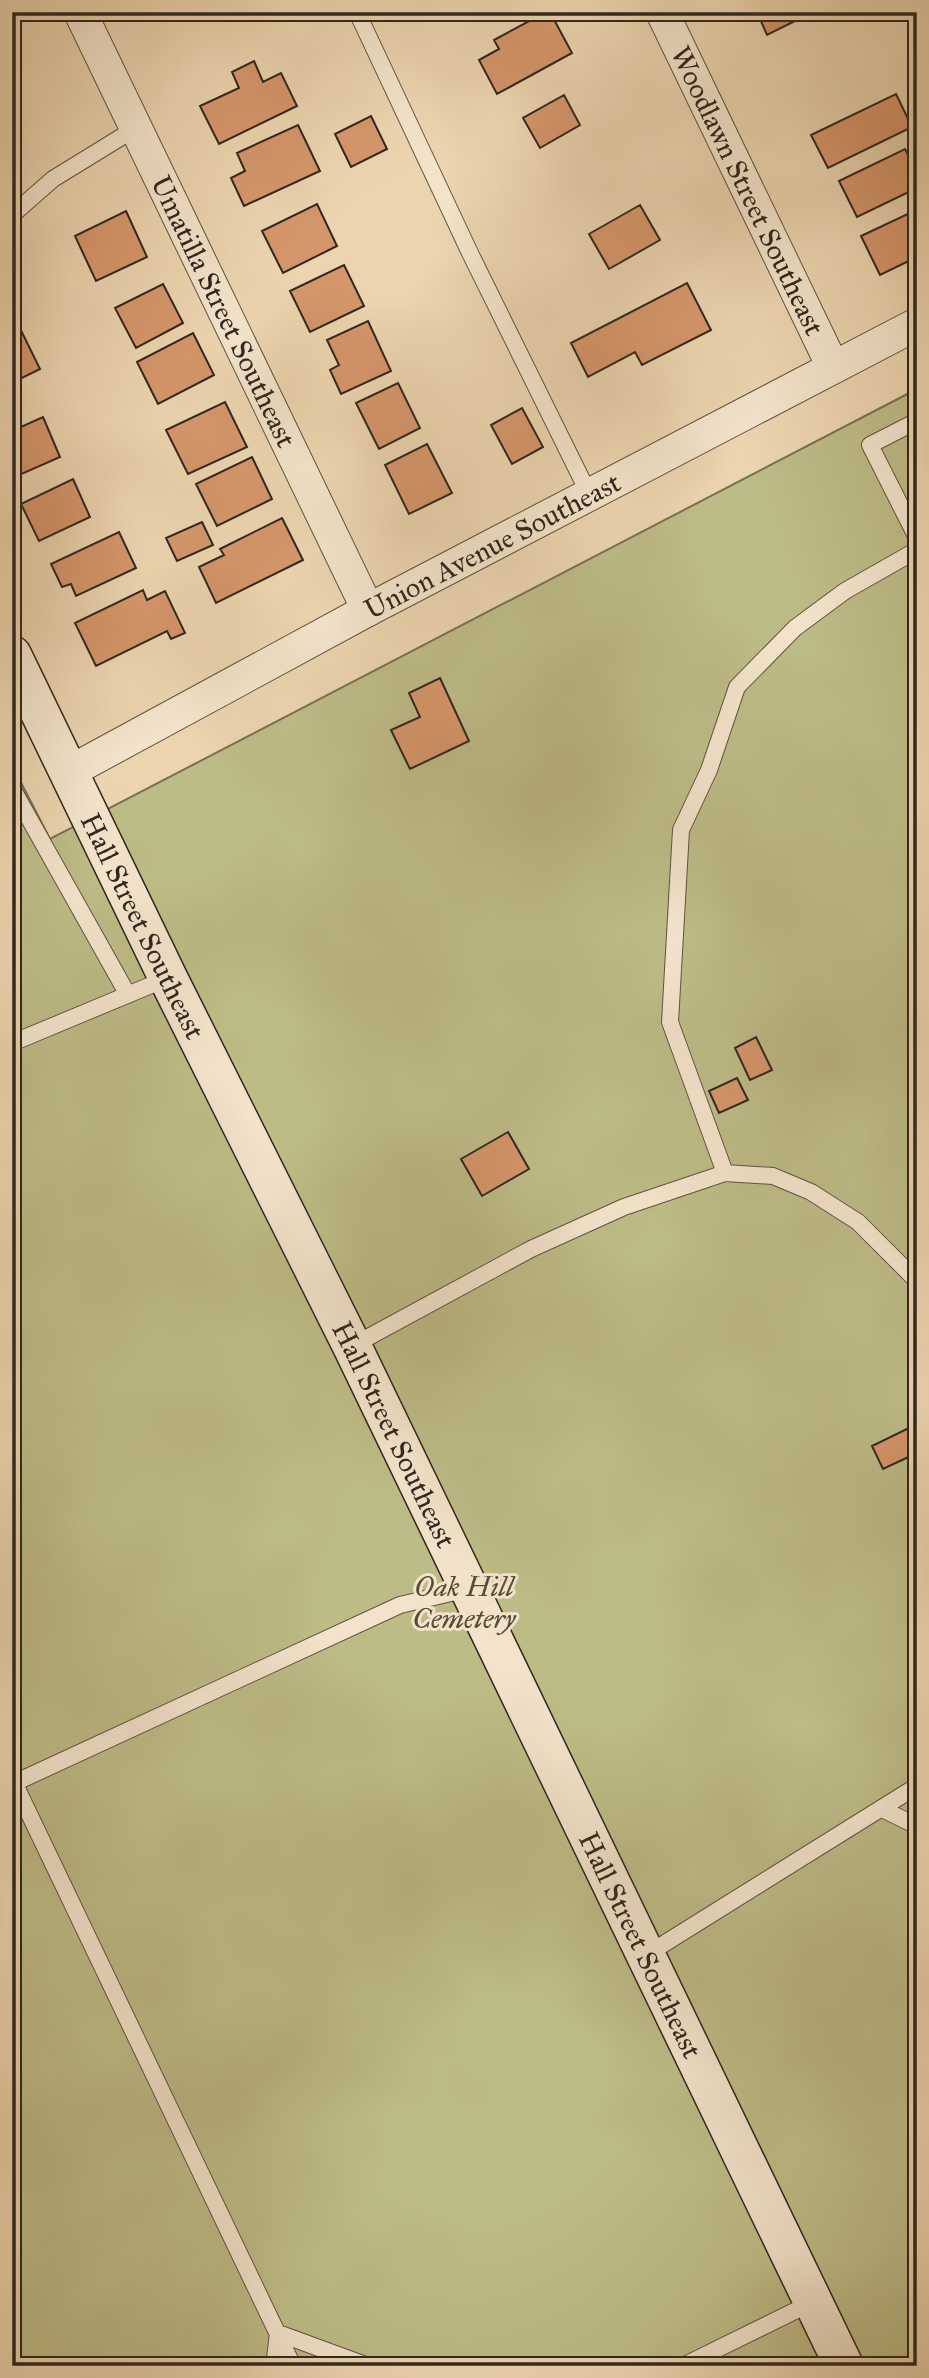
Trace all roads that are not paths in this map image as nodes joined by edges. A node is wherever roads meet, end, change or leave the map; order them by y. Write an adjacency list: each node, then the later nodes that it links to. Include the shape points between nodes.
1 (80, 12): 4 (street, Umatilla Street Southeast)
2 (356, 12): 9 (lane)
3 (662, 12): 7 (street, Woodlawn Street Southeast)
4 (136, 128): 5 (lane, via 53,179); 12 (street, Umatilla Street Southeast)
5 (12, 215)
6 (917, 324): 7 (street, Union Avenue Southeast)
7 (833, 367): 9 (street, Union Avenue Southeast)
8 (917, 421): 10 (lane, via 870,445)
9 (589, 494): 12 (street, Union Avenue Southeast)
10 (917, 538)
11 (917, 550): 19 (lane, via 845,591 794,628 737,687 709,770 681,830 670,1022)
12 (368, 610): 14 (street, Union Avenue Southeast)
13 (12, 655): 14 (main road, Hall Street Southeast)
14 (69, 772): 16 (main road, Hall Street Southeast)
15 (12, 788): 17 (lane)
16 (168, 978): 17 (lane); 21 (main road, Hall Street Southeast)
17 (128, 995): 18 (lane)
18 (12, 1043)
19 (725, 1173): 20 (lane, via 774,1176 811,1192 858,1222); 21 (lane, via 624,1207 531,1248)
20 (917, 1281)
21 (352, 1346): 22 (main road, Hall Street Southeast)
22 (468, 1589): 23 (lane, via 400,1605); 27 (main road, Hall Street Southeast)
23 (13, 1782): 29 (lane)
24 (917, 1786): 25 (lane)
25 (882, 1809): 26 (lane); 27 (lane)
26 (917, 1826)
27 (645, 1956): 28 (main road, Hall Street Southeast)
28 (813, 2302): 33 (lane); 34 (main road, Hall Street Southeast)
29 (278, 2333): 30 (lane); 31 (lane); 32 (lane)
30 (274, 2366)
31 (293, 2366)
32 (368, 2366)
33 (683, 2366)
34 (844, 2366)

